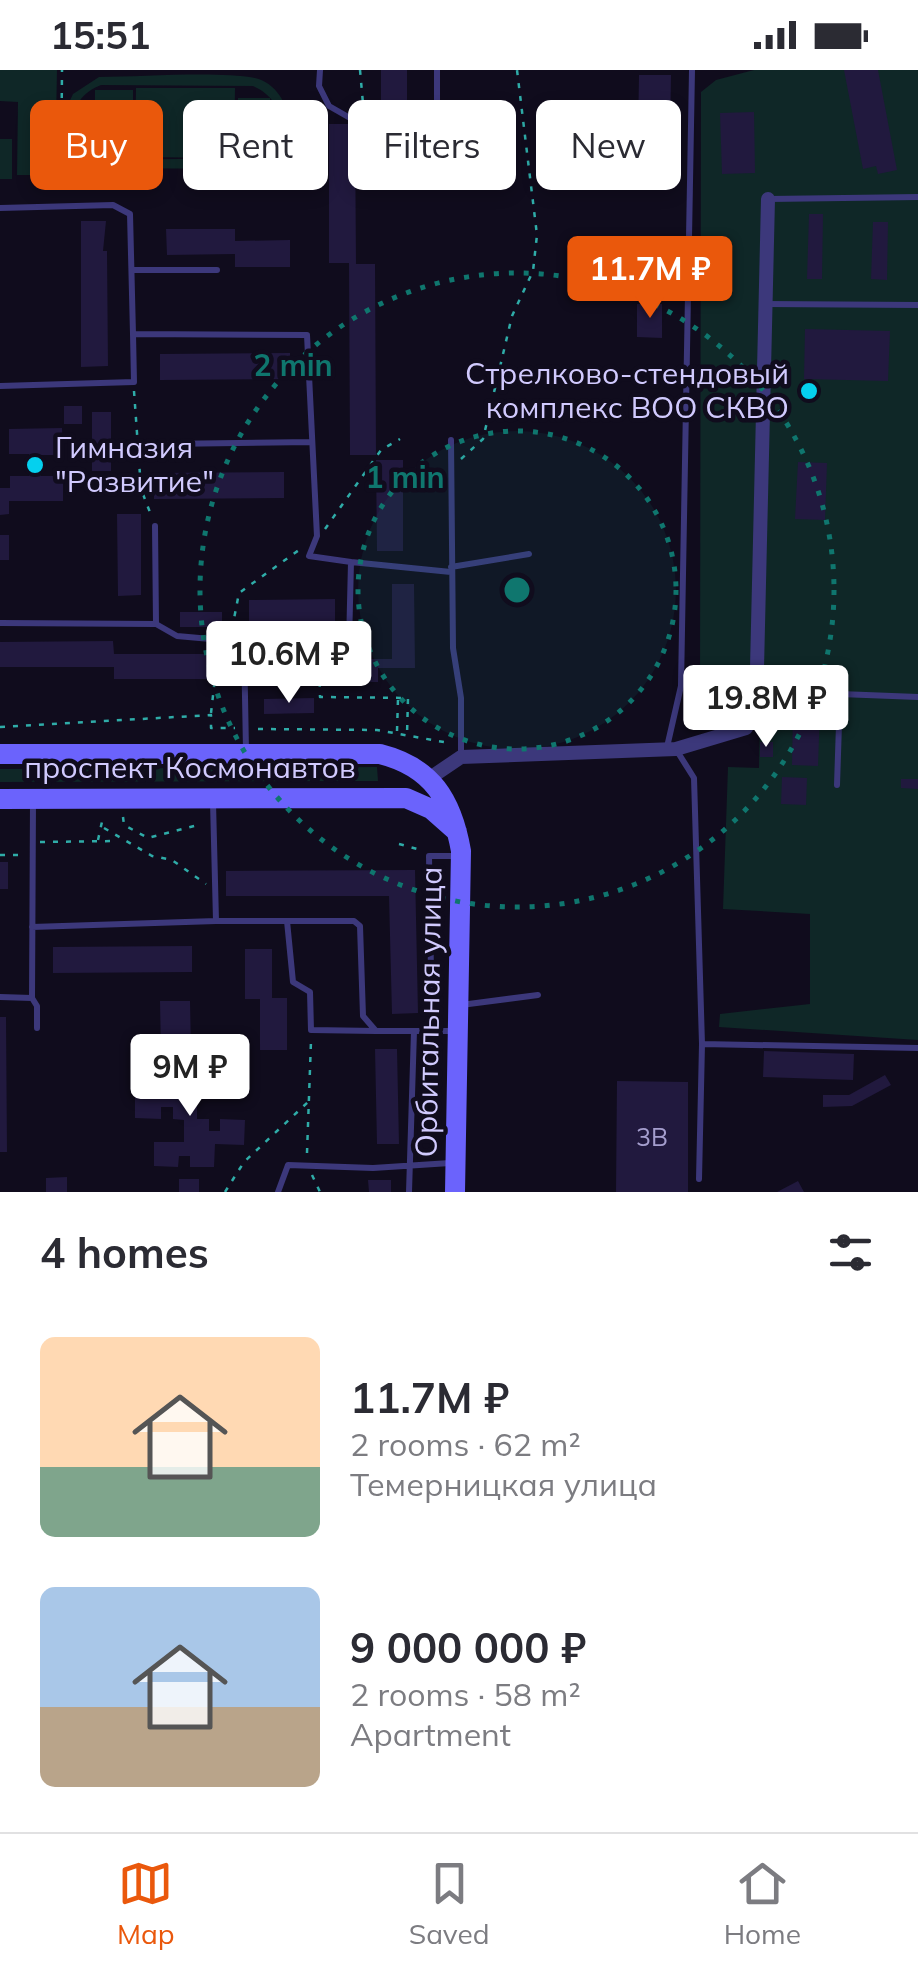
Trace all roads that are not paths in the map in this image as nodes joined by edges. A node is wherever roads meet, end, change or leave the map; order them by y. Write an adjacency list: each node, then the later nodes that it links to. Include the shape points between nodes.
1 (320, 70): 2 (lane, via 319,86 330,106 371,130 436,128)
2 (437, 70)
3 (692, 70): 26 (lane, via 681,686)
4 (918, 197): 5 (lane)
5 (768, 199): 9 (street)
6 (0, 208): 7 (lane, via 114,204 130,214)
7 (133, 270): 8 (lane); 11 (lane)
8 (217, 270)
9 (765, 304): 10 (lane); 23 (street)
10 (918, 305)
11 (133, 334): 12 (lane, via 134,382); 14 (lane, via 308,335)
12 (0, 386)
13 (451, 440): 19 (lane)
14 (312, 442): 15 (lane); 18 (lane, via 317,536 310,556)
15 (165, 444)
16 (155, 526): 21 (lane)
17 (529, 554): 19 (lane)
18 (351, 562): 19 (lane); 22 (lane, via 349,644)
19 (450, 570): 27 (lane)
20 (0, 623): 21 (lane)
21 (156, 624): 22 (lane, via 178,636)
22 (244, 642): 28 (lane)
23 (757, 691): 24 (lane); 26 (street, via 746,728)
24 (840, 694): 25 (lane); 32 (lane)
25 (918, 697)
26 (671, 749): 27 (street); 51 (lane, via 694,778)
27 (461, 750): 31 (street)
28 (246, 753): 29 (main road, проспект Космонавтов); 30 (main road, проспект Космонавтов)
29 (0, 754)
30 (380, 754): 31 (main road, проспект Космонавтов); 33 (main road, проспект Космонавтов, via 390,776)
31 (430, 778): 33 (lane); 37 (main road, via 451,806)
32 (837, 785)
33 (388, 797): 36 (main road, проспект Космонавтов); 37 (main road, проспект Космонавтов, via 431,808)
34 (0, 799): 35 (main road, проспект Космонавтов)
35 (33, 799): 36 (main road, проспект Космонавтов); 41 (lane)
36 (214, 799): 39 (lane)
37 (458, 833): 38 (main road, Орбитальная улица)
38 (461, 856): 45 (main road, Орбитальная улица); 49 (lane, via 428,856)
39 (216, 921): 40 (lane); 41 (lane)
40 (287, 921): 47 (lane, via 294,982 310,992 311,1030); 47 (lane, via 360,926 363,1016)
41 (32, 927): 44 (lane)
42 (538, 996): 45 (lane)
43 (0, 998): 44 (lane)
44 (32, 998): 46 (lane)
45 (460, 1005): 50 (main road, Орбитальная улица)
46 (37, 1028)
47 (376, 1031): 48 (lane)
48 (414, 1031): 49 (lane); 54 (lane)
49 (432, 1031): 50 (lane)
50 (459, 1031): 53 (main road, Орбитальная улица)
51 (702, 1044): 52 (lane); 55 (lane)
52 (918, 1048)
53 (456, 1163): 54 (lane); 58 (main road, Орбитальная улица)
54 (410, 1164): 56 (lane, via 288,1165); 57 (lane)
55 (699, 1179)
56 (278, 1192)
57 (408, 1192)
58 (456, 1192)

